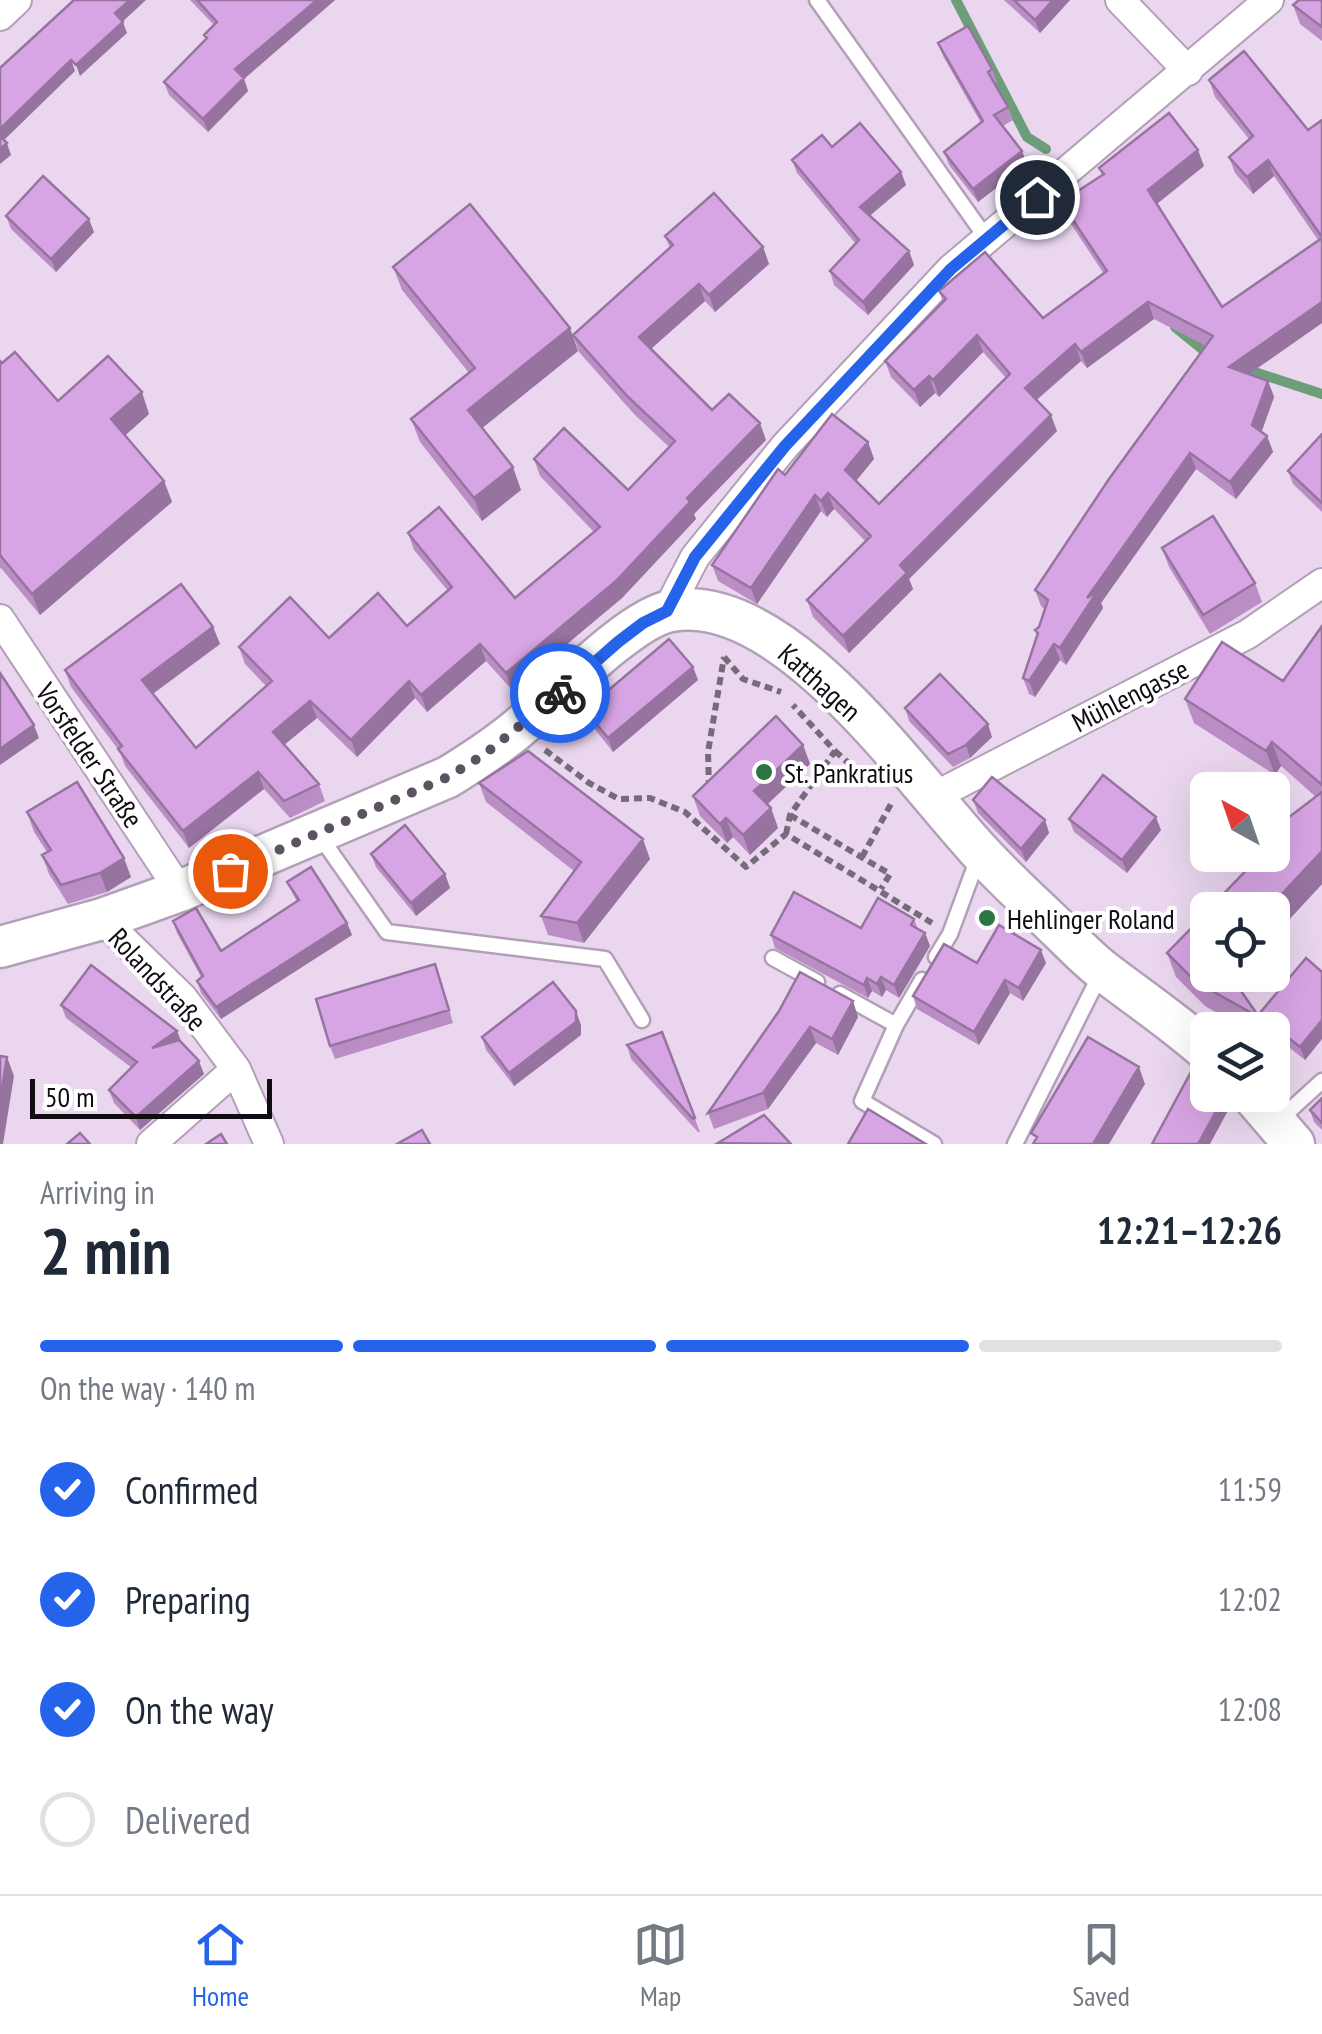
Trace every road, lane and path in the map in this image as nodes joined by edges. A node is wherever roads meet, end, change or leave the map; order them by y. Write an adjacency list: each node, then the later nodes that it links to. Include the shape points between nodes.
1 (18, 0): 5 (street)
2 (817, 0): 7 (lane)
3 (1120, 0): 6 (street)
4 (1269, 0): 6 (street)
5 (0, 16)
6 (1188, 71): 7 (street)
7 (987, 239): 9 (street, via 785,446 695,557)
8 (1322, 583): 15 (street, Mühlengasse, via 1248,634)
9 (667, 611): 15 (main road, Katthagen, via 697,608 763,631 848,704); 18 (main road, via 618,642 485,754)
10 (0, 619): 23 (street, Vorsfelder Straße)
11 (539, 744): 16 (path, via 618,799 650,798)
12 (835, 751): 13 (path); 16 (path, via 780,691 744,679 724,657 708,752 710,788); 17 (path)
13 (865, 777)
14 (880, 790): 21 (path, via 894,804)
15 (933, 797): 20 (main road, Katthagen)
16 (685, 812): 19 (path, via 746,868)
17 (790, 815): 19 (path); 21 (path)
18 (319, 834): 23 (main road); 29 (lane, via 387,932 605,959)
19 (786, 834): 22 (path)
20 (980, 852): 25 (lane); 28 (main road, Katthagen)
21 (862, 857): 22 (path, via 890,874)
22 (881, 889): 25 (path)
23 (180, 891): 24 (main road)
24 (102, 920): 26 (main road); 32 (street, Rolandstraße, via 183,998)
25 (950, 934): 30 (lane)
26 (0, 947)
27 (773, 958): 30 (lane)
28 (1102, 970): 31 (main road, Katthagen); 38 (lane)
29 (642, 1020)
30 (898, 1022): 37 (lane, via 862,1101)
31 (1190, 1038)
32 (236, 1070): 35 (street); 36 (street, Rolandstraße)
33 (1322, 1081): 34 (lane)
34 (1274, 1121)
35 (152, 1144)
36 (269, 1144)
37 (934, 1144)
38 (1015, 1144)

